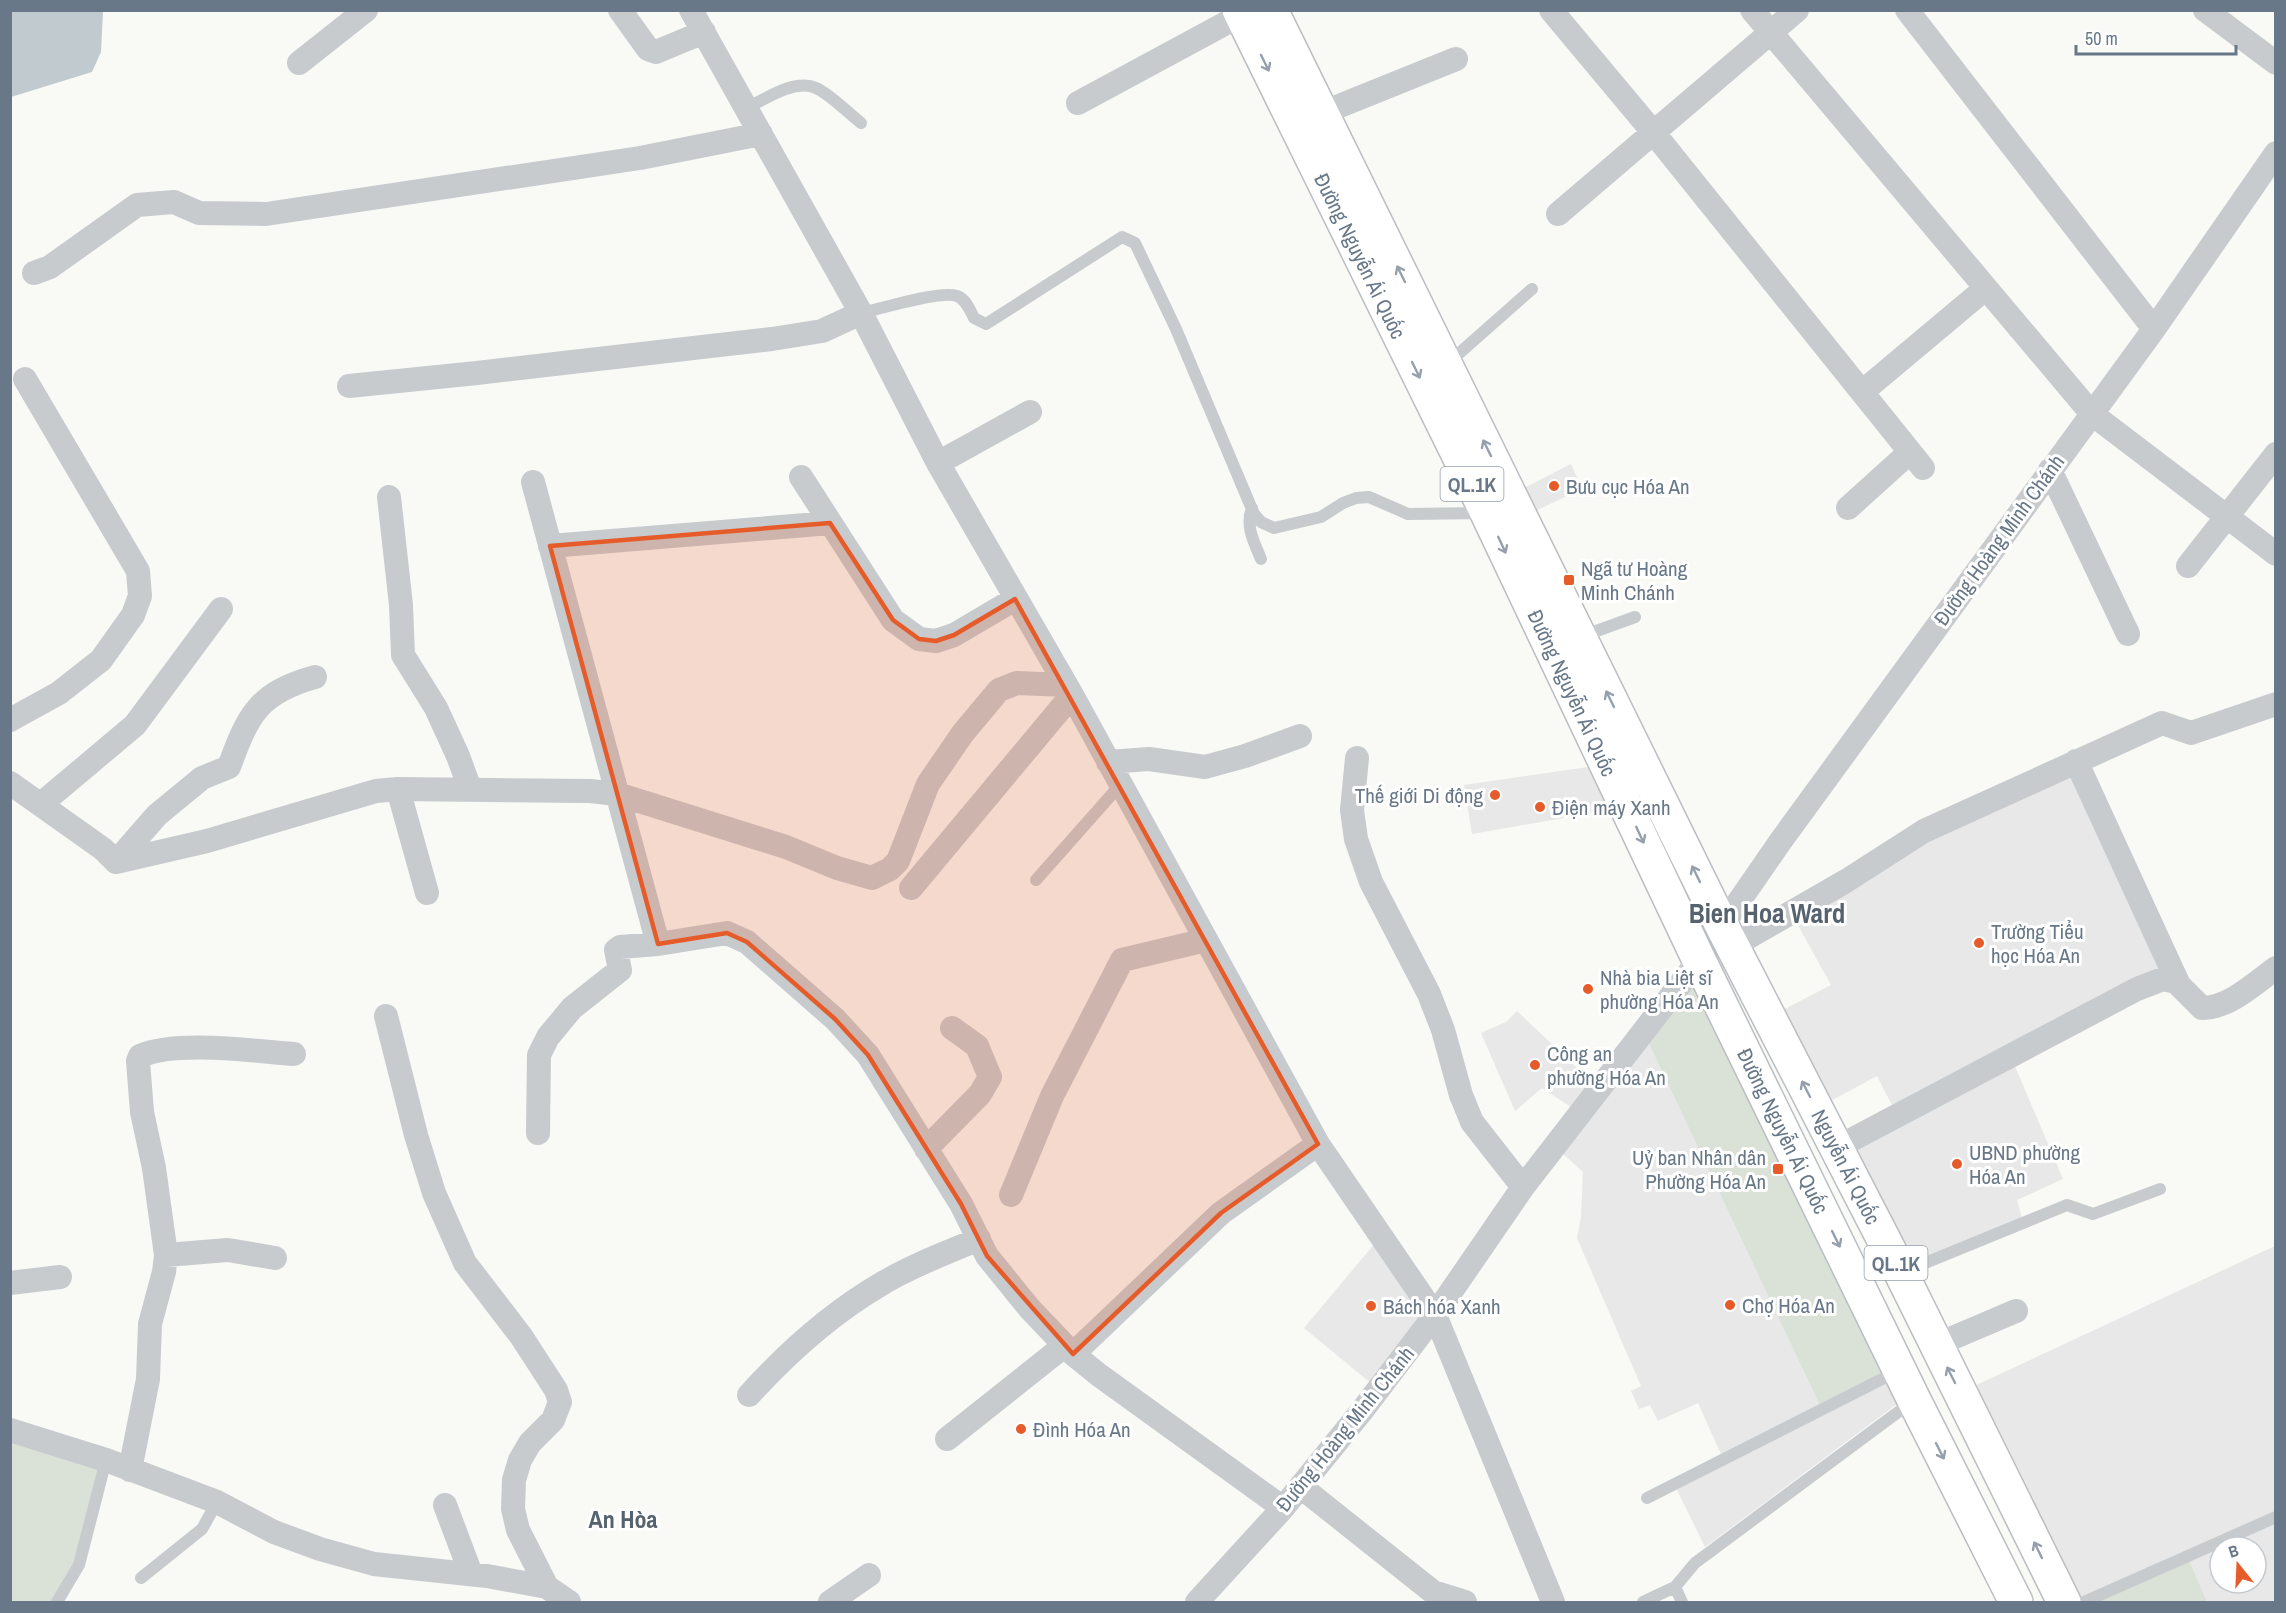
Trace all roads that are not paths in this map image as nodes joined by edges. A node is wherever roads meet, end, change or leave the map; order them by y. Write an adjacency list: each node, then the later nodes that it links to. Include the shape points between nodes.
1 (366, 10): 13 (street)
2 (620, 10): 10 (street, via 648,49 656,52)
3 (691, 10): 10 (street)
4 (1551, 10): 19 (street)
5 (1752, 10): 11 (street)
6 (1797, 10): 11 (street)
7 (2205, 10): 14 (street)
8 (1250, 12): 15 (street); 17 (main road, Đường Nguyễn Ái Quốc / QL.1K); 42 (main road, Đường Nguyễn Ái Quốc / QL.1K, one-way to 42)
9 (1916, 14): 27 (street)
10 (704, 32): 16 (street)
11 (1770, 32): 19 (street); 24 (street)
12 (1456, 59): 17 (street)
13 (299, 63)
14 (2276, 63)
15 (1078, 103)
16 (745, 109): 18 (lane, via 788,88 806,86 817,88); 20 (street)
17 (1322, 113): 28 (main road, Đường Nguyễn Ái Quốc / QL.1K, one-way to 17)
18 (861, 123)
19 (1653, 132): 22 (street); 31 (street)
20 (761, 134): 23 (street, via 640,158 266,214 199,213 174,202 137,205 50,267); 26 (street)
21 (2276, 153): 27 (street, Đường Hoàng Minh Chánh)
22 (1558, 214)
23 (34, 273)
24 (1986, 288): 31 (street); 33 (street)
25 (1532, 289): 28 (lane)
26 (861, 313): 30 (street, via 822,331 772,339); 35 (street); 40 (lane, via 944,294 959,296 974,318 986,324 1122,237 1135,243)
27 (2154, 329): 33 (street, Đường Hoàng Minh Chánh)
28 (1446, 365): 53 (main road, Đường Nguyễn Ái Quốc / QL.1K, one-way to 28)
29 (25, 379): 57 (street, via 138,572 140,596 133,615 101,660 58,693)
30 (349, 386)
31 (1862, 392): 41 (street, via 1916,460)
32 (1030, 412): 35 (street)
33 (2092, 414): 36 (street, Đường Hoàng Minh Chánh); 43 (street)
34 (2276, 454): 43 (street)
35 (938, 463): 49 (street)
36 (2050, 470): 52 (street); 71 (street, Đường Hoàng Minh Chánh, via 1780,842)
37 (801, 477): 44 (street)
38 (532, 482): 45 (street)
39 (389, 497): 64 (street, via 403,655 436,708)
40 (1252, 508): 42 (lane, via 1261,522 1274,528 1321,517 1343,503 1369,497 1408,514); 47 (lane, via 1249,529)
41 (1848, 508)
42 (1487, 513): 74 (main road, Đường Nguyễn Ái Quốc / QL.1K, one-way to 74)
43 (2227, 517): 46 (street); 48 (street)
44 (830, 523): 45 (street); 49 (street, via 893,620 919,639 936,641 954,634)
45 (550, 546): 66 (street)
46 (2276, 554)
47 (1261, 560)
48 (2188, 566)
49 (1015, 599): 55 (street)
50 (221, 609): 65 (street, via 135,725)
51 (1635, 617): 53 (lane)
52 (2128, 634)
53 (1579, 637): 71 (main road, Đường Nguyễn Ái Quốc / QL.1K, one-way to 53)
54 (315, 677): 67 (street, via 288,684 266,699 244,726 229,767 202,778 157,815)
55 (1069, 690): 61 (street); 66 (street, via 1017,683 999,690 928,784 898,861 872,878); 69 (street)
56 (2276, 704): 60 (street, via 2192,733 2162,723)
57 (10, 720)
58 (1300, 736): 61 (street, via 1205,767 1149,759)
59 (1357, 758): 84 (street, via 1352,810 1356,839 1371,882 1429,994 1472,1122)
60 (2076, 761): 71 (street, via 1924,831 1846,880); 76 (street)
61 (1108, 762): 62 (street)
62 (1121, 784): 68 (lane); 72 (street)
63 (398, 789): 64 (street); 67 (street, via 207,842); 70 (street)
64 (470, 789): 66 (street, via 590,790)
65 (21, 794): 67 (street, via 103,849)
66 (617, 794): 73 (street)
67 (116, 862)
68 (1036, 880)
69 (911, 888)
70 (428, 893)
71 (1728, 936): 74 (main road); 82 (main road, Nguyễn Ái Quốc / QL.1K, one-way to 71)
72 (1206, 940): 81 (street); 86 (street, via 1122,960 1052,1096)
73 (658, 944): 80 (street, via 616,950 620,970 572,1008 548,1037 539,1055); 83 (street, via 727,933 747,942 835,1019 868,1055)
74 (1699, 960): 84 (street, Đường Hoàng Minh Chánh); 97 (main road, Đường Nguyễn Ái Quốc / QL.1K, one-way to 97)
75 (2276, 968): 76 (street, via 2246,991 2214,1008 2202,1008)
76 (2176, 982): 82 (street, via 2163,979 2137,989)
77 (386, 1016): 113 (street, via 434,1193 465,1263 521,1336 560,1402 554,1420 530,1443 514,1480 513,1509 518,1530)
78 (952, 1028): 83 (street, via 976,1046 990,1077 980,1094)
79 (294, 1054): 88 (street, via 218,1048 165,1050 140,1056 142,1112)
80 (538, 1133)
81 (1318, 1144): 94 (street); 96 (street, via 1221,1213)
82 (1836, 1148): 90 (main road, Nguyễn Ái Quốc / QL.1K)
83 (926, 1149): 87 (street)
84 (1522, 1186): 94 (street, Đường Hoàng Minh Chánh)
85 (2160, 1189): 90 (lane, via 2093,1214 2067,1205)
86 (1011, 1195)
87 (979, 1239): 96 (street, via 994,1265); 98 (street, via 883,1282 842,1310 773,1369)
88 (166, 1255): 89 (street, via 228,1250); 103 (street, via 150,1324 148,1379)
89 (275, 1258)
90 (1901, 1273): 95 (main road, Nguyễn Ái Quốc / QL.1K)
91 (60, 1277): 92 (street)
92 (10, 1283)
93 (2016, 1311): 95 (street)
94 (1435, 1315): 104 (street, Đường Hoàng Minh Chánh); 120 (street)
95 (1936, 1345): 124 (main road, Nguyễn Ái Quốc / QL.1K, one-way to 95)
96 (1069, 1350): 101 (street); 108 (street)
97 (1901, 1370): 99 (main road, Đường Nguyễn Ái Quốc / QL.1K); 105 (lane)
98 (749, 1395)
99 (1914, 1400): 114 (lane, via 1695,1563); 123 (main road, Đường Nguyễn Ái Quốc / QL.1K, one-way to 123)
100 (10, 1430): 102 (street)
101 (947, 1439)
102 (105, 1460): 103 (street); 115 (lane, via 79,1565)
103 (130, 1470): 106 (street)
104 (1301, 1487): 108 (street, Đường Hoàng Minh Chánh); 119 (street, via 1433,1592)
105 (1647, 1498)
106 (217, 1502): 110 (street, via 274,1532 374,1564); 112 (lane, via 202,1529)
107 (445, 1506): 110 (street)
108 (1283, 1508): 118 (street, Đường Hoàng Minh Chánh)
109 (2276, 1516): 125 (lane)
110 (471, 1574): 113 (street)
111 (869, 1575): 117 (street)
112 (141, 1578)
113 (547, 1587): 116 (street)
114 (1675, 1587): 121 (lane); 122 (lane)
115 (57, 1602)
116 (569, 1602)
117 (830, 1602)
118 (1197, 1602)
119 (1465, 1602)
120 (1553, 1602)
121 (1643, 1602)
122 (1682, 1602)
123 (2016, 1602)
124 (2064, 1602)
125 (2084, 1602)

